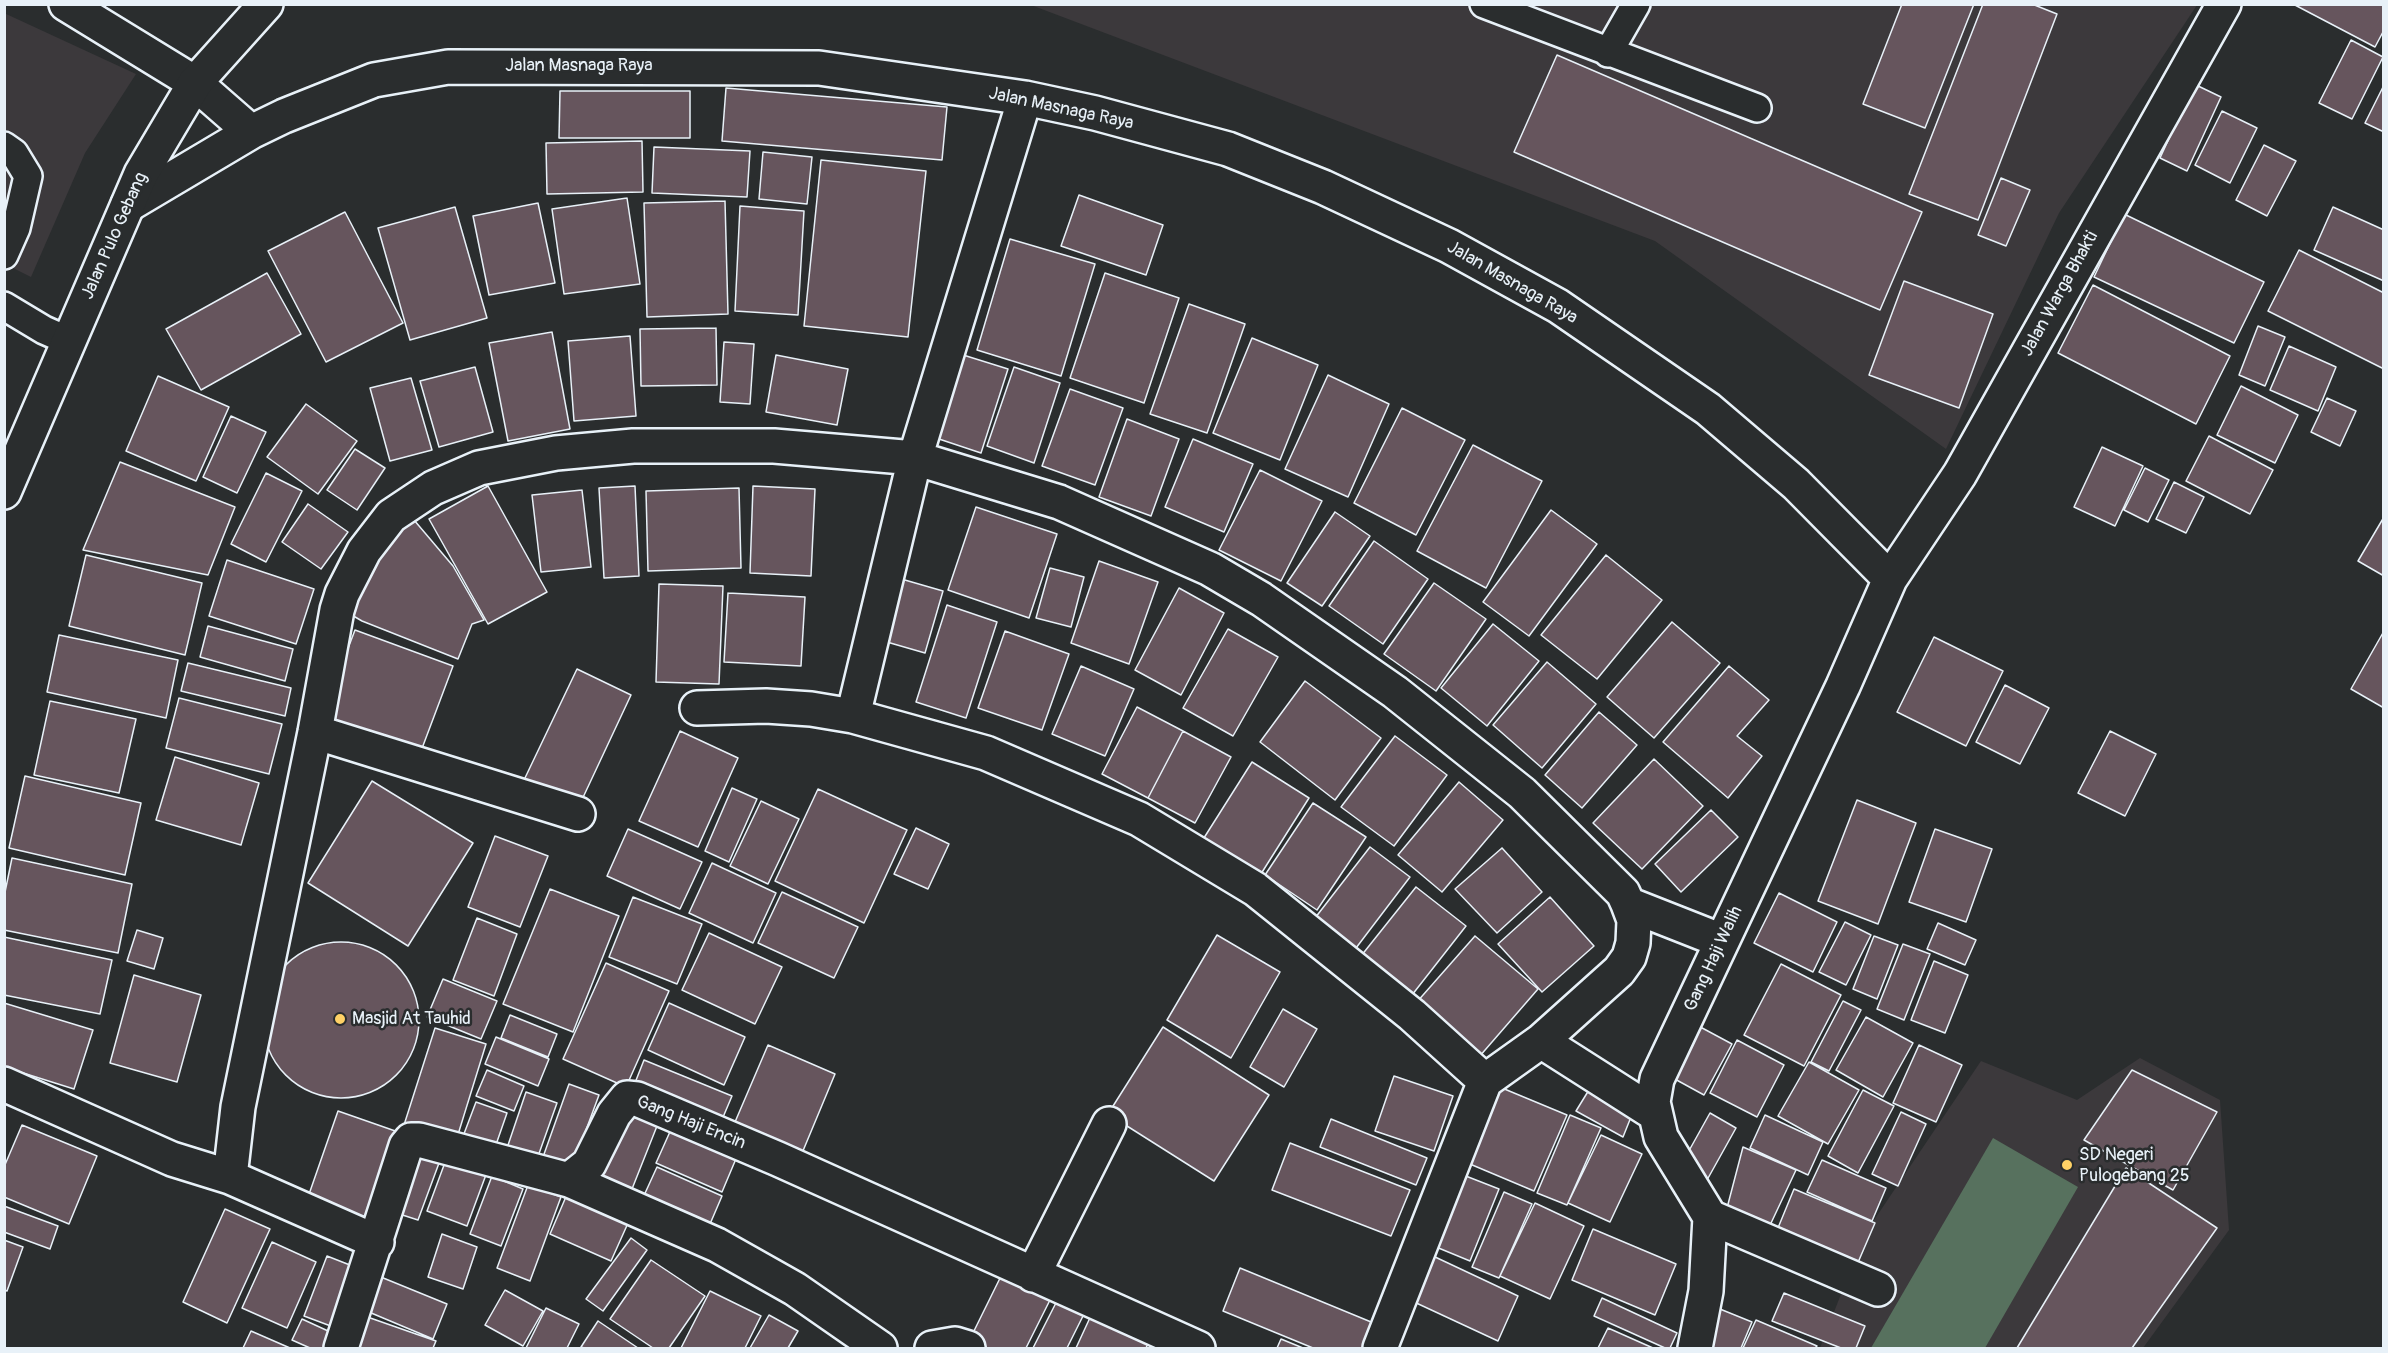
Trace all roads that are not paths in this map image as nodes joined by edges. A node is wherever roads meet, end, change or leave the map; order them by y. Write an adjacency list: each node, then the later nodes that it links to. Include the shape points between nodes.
1 (66, 4): 7 (street)
2 (266, 4): 7 (street, Jalan Pulo Gebang)
3 (1484, 4): 6 (lane)
4 (1636, 4): 6 (lane)
5 (2224, 4): 18 (street, Jalan Warga Bhakti, via 1960,474)
6 (1608, 53): 9 (lane)
7 (195, 83): 10 (street); 12 (street, Jalan Pulo Gebang, via 141,174)
8 (1025, 98): 10 (street, Jalan Masnaga Raya, via 819,68 448,67 374,80); 16 (street); 18 (street, Jalan Masnaga Raya, via 1228,149 1323,187 1449,246 1558,306 1708,409 1796,484)
9 (1757, 108)
10 (251, 132): 12 (street, Jalan Masnaga Raya)
11 (4, 146): 13 (lane, via 14,153 28,176 16,228)
12 (128, 206): 15 (street, Jalan Pulo Gebang)
13 (4, 255)
14 (4, 306): 15 (lane)
15 (69, 341): 17 (street, Jalan Pulo Gebang)
16 (915, 458): 20 (street); 21 (street, via 774,446 633,446 556,453 479,468 433,488 391,516 364,551 342,594); 23 (street, via 1059,502 1209,568 1261,599 1395,692 1522,792 1623,893)
17 (4, 492)
18 (1890, 579): 24 (street, Gang Haji Walih)
19 (697, 708): 20 (street, via 766,706)
20 (854, 717): 26 (street, via 986,753 1085,794 1176,840 1255,889 1412,1015)
21 (315, 732): 22 (street); 30 (street, via 237,1107)
22 (578, 814)
23 (1628, 904): 24 (street); 25 (street, via 1634,920 1629,957 1619,971)
24 (1722, 941): 28 (street, Gang Haji Walih, via 1657,1079)
25 (1540, 1041): 26 (street); 28 (street)
26 (1485, 1081): 41 (street)
27 (4, 1084): 30 (street, via 172,1159)
28 (1654, 1113): 32 (street, Gang Haji Walih, via 1661,1137)
29 (1109, 1124): 34 (street)
30 (230, 1177): 33 (street)
31 (569, 1180): 33 (street, via 411,1140); 34 (street, Gang Haji Encin, via 589,1164 614,1114 627,1098 637,1099); 37 (street, via 717,1245 795,1289)
32 (1710, 1217): 35 (street); 42 (street, via 1706,1291)
33 (377, 1242): 36 (street)
34 (1033, 1275): 40 (street, Gang Haji Encin)
35 (1878, 1289)
36 (341, 1348)
37 (880, 1348)
38 (933, 1348): 39 (street, via 955,1344)
39 (968, 1348)
40 (1198, 1348)
41 (1380, 1348)
42 (1695, 1348)

